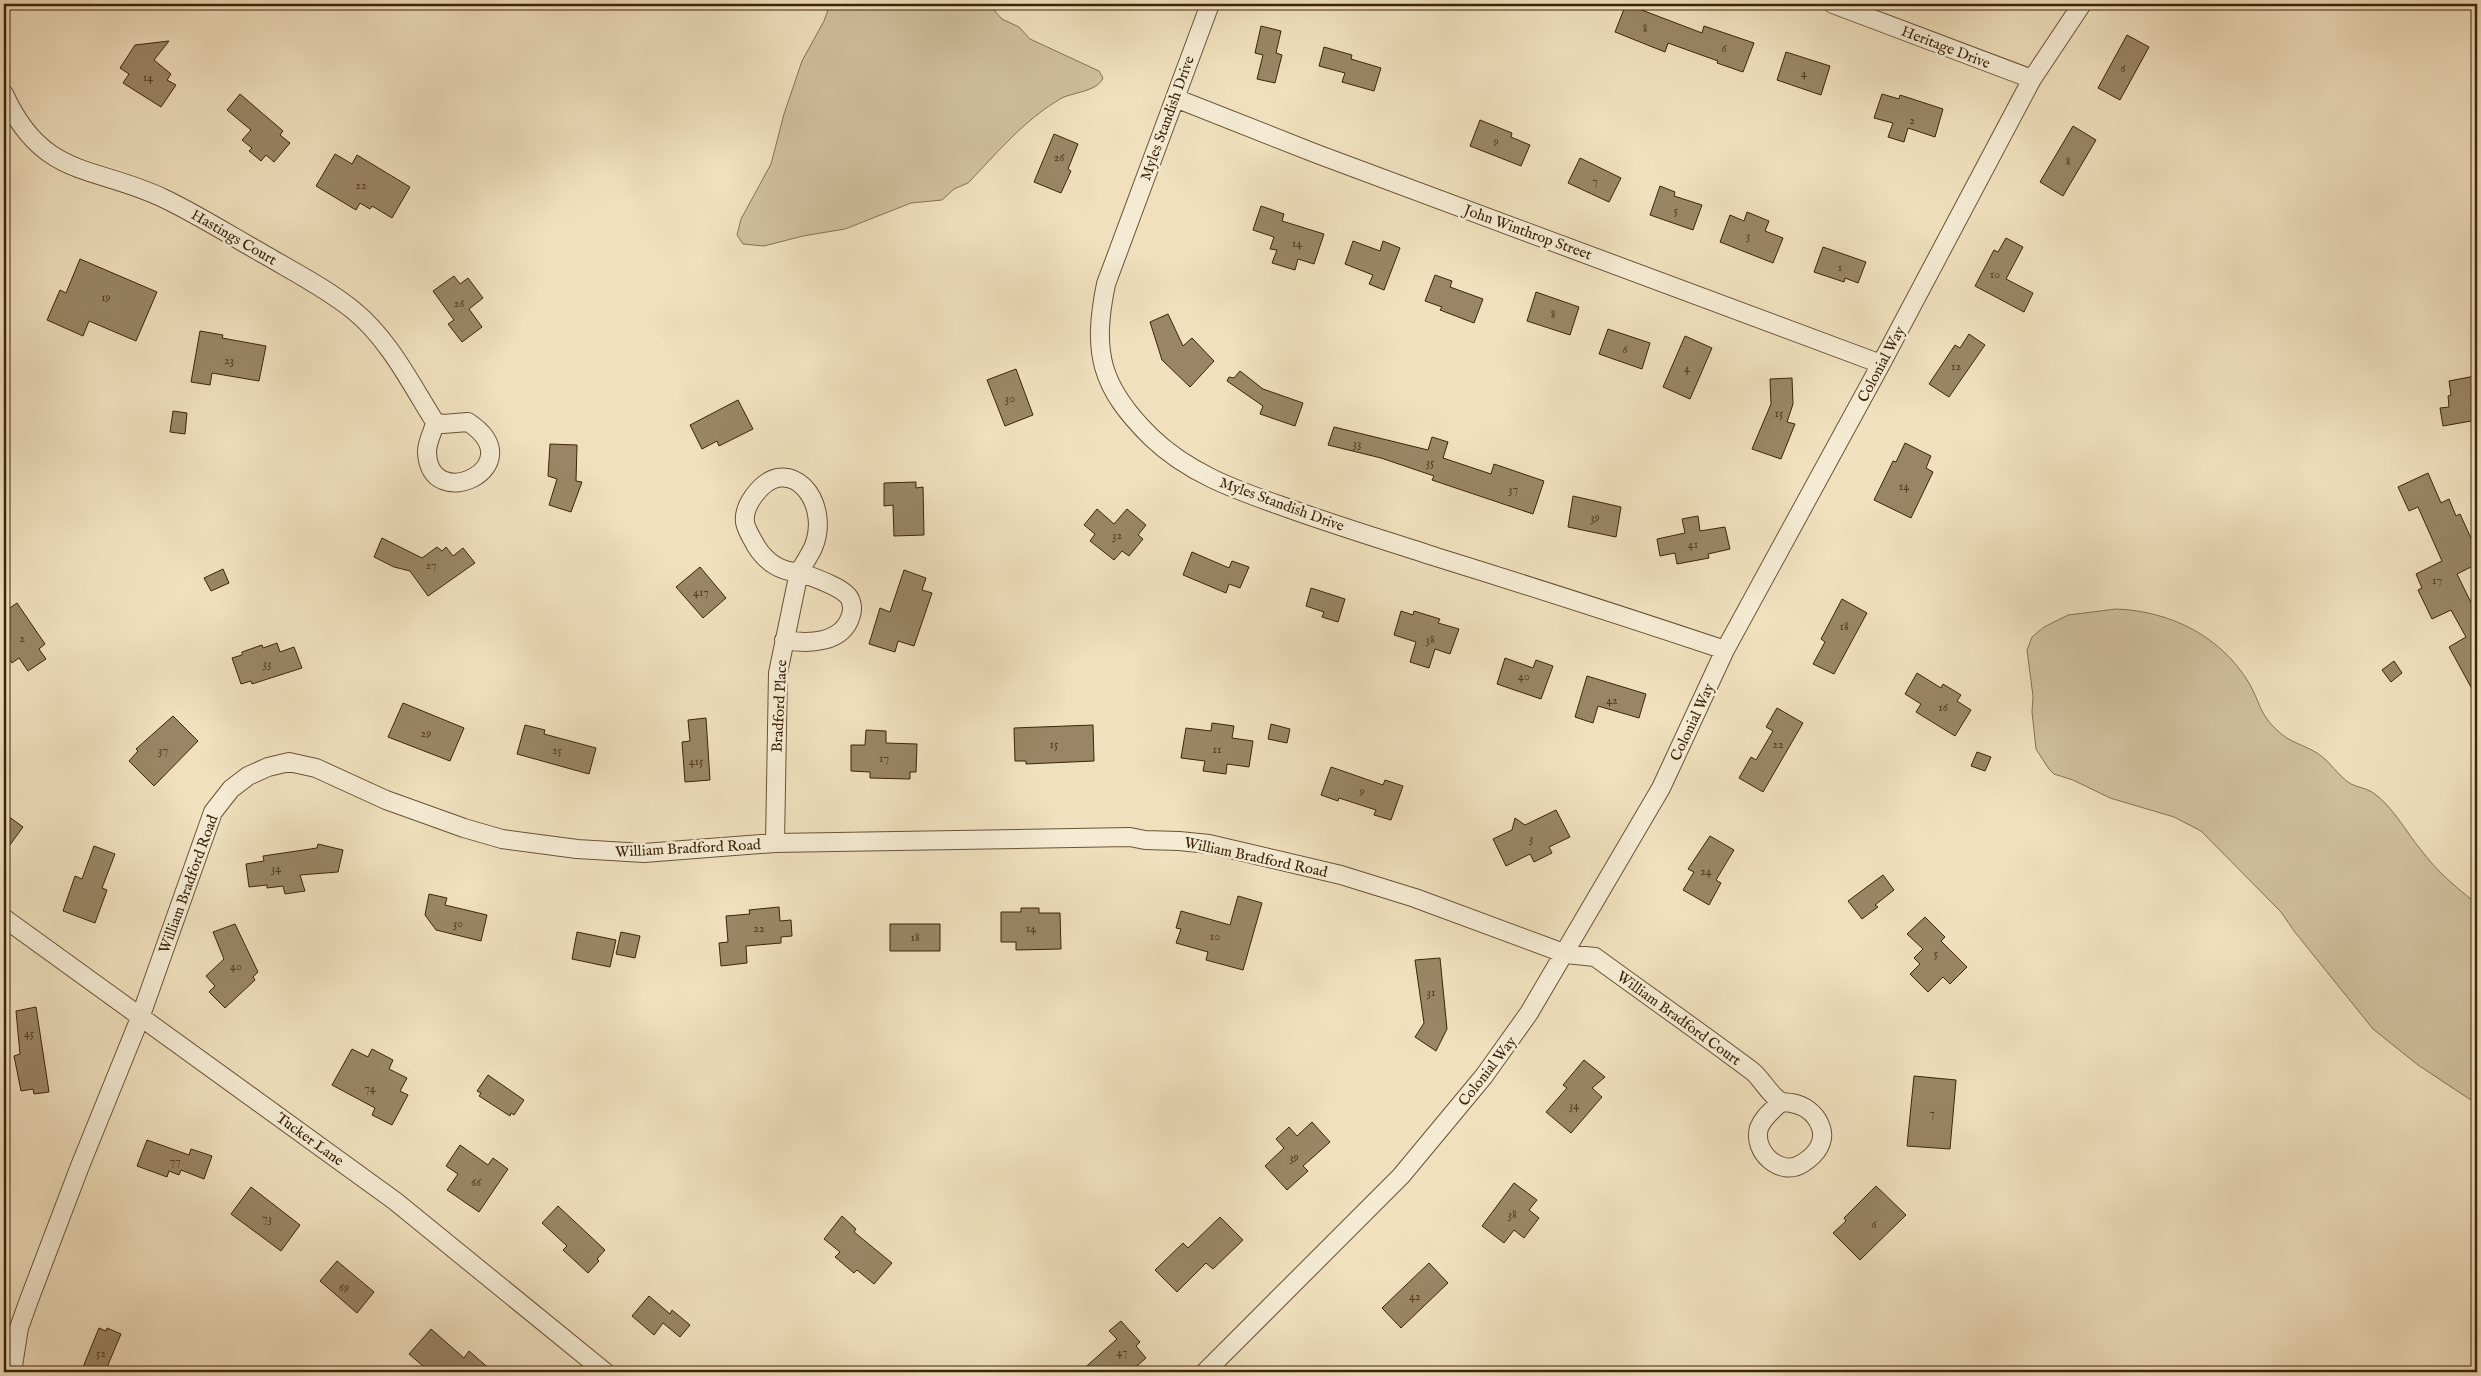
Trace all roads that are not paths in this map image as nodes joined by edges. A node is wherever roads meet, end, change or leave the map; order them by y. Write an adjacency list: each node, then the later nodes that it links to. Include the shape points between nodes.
1 (1210, 4): 6 (street, Myles Standish Drive)
2 (1833, 4): 4 (street, Heritage Drive)
3 (2082, 4): 4 (street, Colonial Way)
4 (2032, 79): 7 (street, Colonial Way)
5 (4, 94): 8 (street, Hastings Court, via 29,134 61,162 164,198 352,309 386,346)
6 (1175, 98): 7 (street, John Winthrop Street); 11 (street, Myles Standish Drive, via 1106,284 1098,327 1100,355 1109,382 1124,406 1152,438 1184,463 1229,487 1317,519)
7 (1881, 364): 11 (street, Colonial Way)
8 (436, 422)
9 (800, 572): 9 (street, Bradford Place, via 785,571 771,563 747,529 745,516 749,503 758,490 774,479 799,484 809,492 815,505 818,518 816,537); 10 (street, Bradford Place); 10 (street, via 843,591 850,601 851,614 843,629 825,640 809,643)
10 (784, 640): 12 (street, Bradford Place, via 777,682)
11 (1725, 650): 14 (street, Colonial Way, via 1661,788)
12 (775, 843): 14 (street, William Bradford Road, via 1130,837 1209,844 1341,874); 15 (street, William Bradford Road, via 644,853 576,849 502,839 405,808 316,768 289,762 278,764 239,782 212,812)
13 (4, 918): 15 (street, Tucker Lane)
14 (1566, 954): 16 (street, William Bradford Court, via 1595,958 1754,1072); 19 (street, Colonial Way, via 1510,1043 1433,1140 1385,1194)
15 (140, 1018): 17 (street, William Bradford Road, via 29,1300 19,1328); 18 (street, Tucker Lane, via 395,1201)
16 (1780, 1102)
17 (12, 1372)
18 (605, 1372)
19 (1205, 1372)

